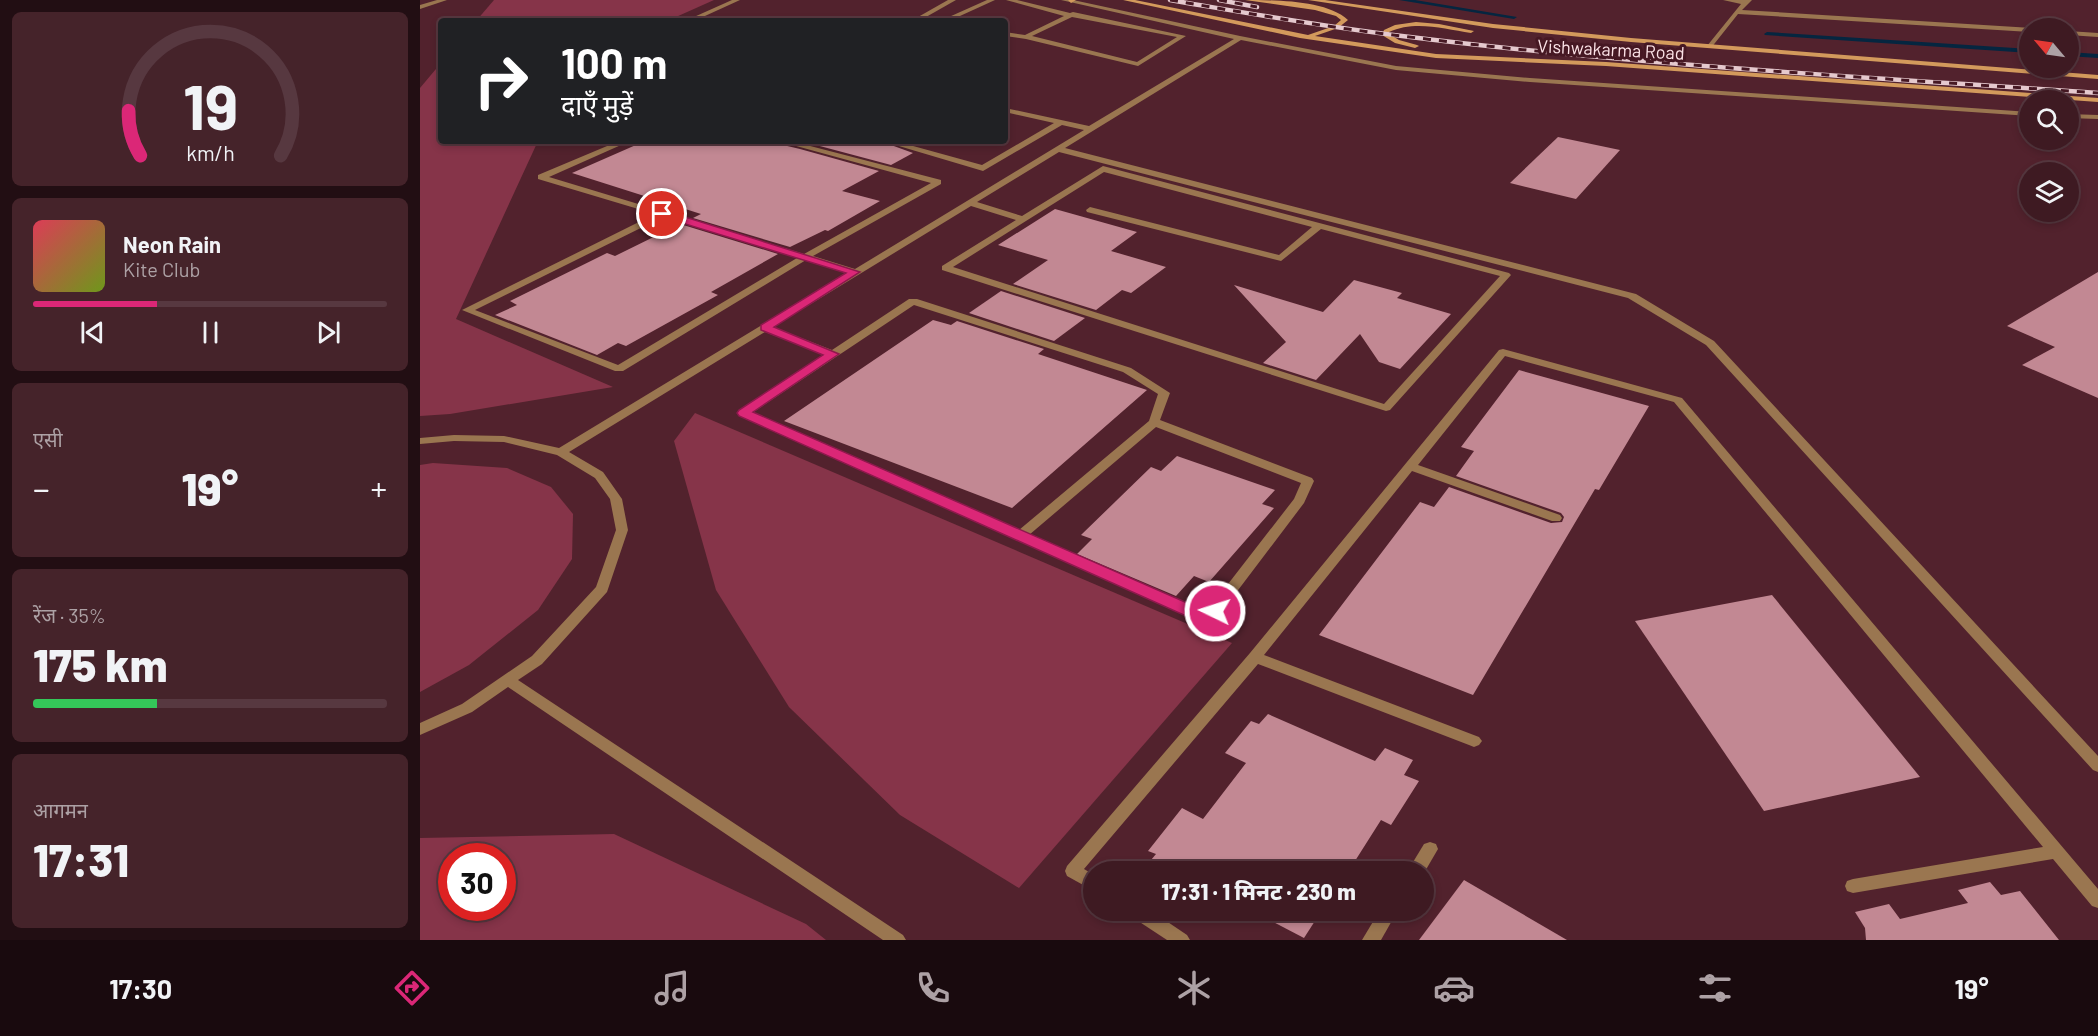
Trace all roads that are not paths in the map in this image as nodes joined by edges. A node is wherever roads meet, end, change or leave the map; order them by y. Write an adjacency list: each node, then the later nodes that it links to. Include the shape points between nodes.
1 (444, 0): 13 (street)
2 (737, 0): 16 (street)
3 (953, 0): 17 (street)
4 (992, 0): 18 (street)
5 (1009, 0): 15 (street)
6 (1069, 0): 12 (street)
7 (1126, 0): 24 (main road, Vishwakarma Road)
8 (1248, 0): 24 (main road, via 1320,9 1342,15 1345,20 1325,32)
9 (1311, 0): 20 (main road, Vishwakarma Road)
10 (1726, 0): 11 (street)
11 (1747, 2): 14 (street)
12 (1093, 6): 15 (street); 26 (street)
13 (420, 7)
14 (1736, 12): 19 (street); 27 (street)
15 (1070, 15): 25 (street); 25 (street, via 1183,36 1138,64)
16 (697, 18)
17 (920, 18)
18 (950, 18)
19 (2019, 29)
20 (1538, 31): 27 (main road, Vishwakarma Road); 28 (main road, via 1512,36 1413,25 1386,31 1389,39)
21 (1008, 34): 25 (street)
22 (2079, 34): 23 (street)
23 (2098, 35)
24 (1300, 36): 28 (main road, Vishwakarma Road)
25 (1026, 37)
26 (1240, 38): 32 (street, via 1396,68); 36 (street)
27 (1709, 47): 29 (main road, Vishwakarma Road)
28 (1444, 57): 30 (main road, Vishwakarma Road, via 1617,65)
29 (2098, 77)
30 (2098, 100)
31 (1008, 111): 35 (street)
32 (2019, 113)
33 (2079, 116): 34 (street)
34 (2098, 117)
35 (1060, 123): 36 (street); 39 (street, via 983,168)
36 (1090, 129): 40 (street)
37 (619, 144): 43 (street, via 541,177)
38 (793, 144): 46 (street, via 938,182)
39 (897, 144)
40 (1059, 149): 41 (street); 60 (street, via 1632,296 1710,343)
41 (970, 203): 44 (street); 47 (street)
42 (1090, 210): 45 (street, via 1281,258)
43 (662, 214): 46 (street); 46 (street, via 467,310 619,369)
44 (1023, 219): 45 (street, via 1103,170); 45 (street, via 945,268 1386,408 1506,276)
45 (1319, 226)
46 (806, 256): 47 (street)
47 (855, 272): 48 (street)
48 (765, 328): 49 (street); 52 (street)
49 (833, 354): 50 (street, via 913,301 1127,370 1164,393); 55 (street, via 744,413)
50 (1154, 422): 55 (street); 55 (street, via 1308,481 1300,500 1215,611 1192,612)
51 (420, 441): 52 (street, via 504,439)
52 (561, 452): 57 (street, via 599,475 616,499 622,530 602,589 537,660)
53 (1409, 466): 54 (street); 56 (street); 62 (street, via 1503,352 1678,400)
54 (1556, 518)
55 (1020, 536)
56 (1255, 657): 59 (street); 64 (street, via 1073,871)
57 (509, 681): 58 (street, via 467,708); 69 (street)
58 (420, 729)
59 (1474, 741)
60 (2098, 766)
61 (1430, 849): 63 (street)
62 (2056, 852): 65 (street); 66 (street)
63 (1422, 861)
64 (1083, 877)
65 (1853, 886)
66 (2098, 901)
67 (1152, 921): 70 (street)
68 (1383, 921): 71 (street)
69 (897, 940)
70 (1181, 940)
71 (1371, 940)

